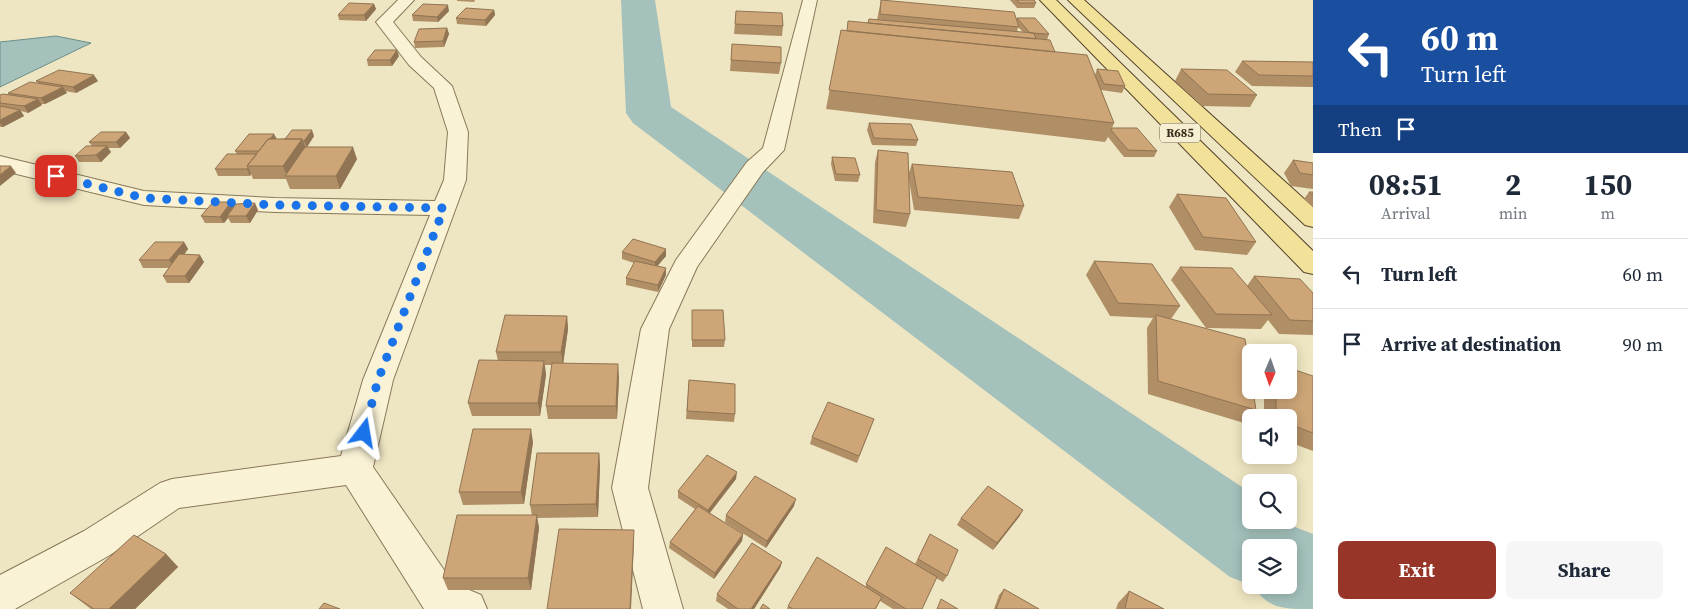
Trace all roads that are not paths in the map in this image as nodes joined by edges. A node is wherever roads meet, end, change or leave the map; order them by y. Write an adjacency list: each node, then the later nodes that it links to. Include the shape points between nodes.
1 (407, 0): 8 (street, via 384,22 415,61 443,86 458,132 455,180)
2 (810, 0): 14 (street, via 773,150 755,167 685,266 656,329 630,488)
3 (1047, 0): 5 (main road, R685)
4 (1075, 0): 6 (main road, R685)
5 (1082, 35): 6 (main road); 10 (main road, R685)
6 (1113, 35): 9 (main road, R685)
7 (0, 164): 8 (street, via 144,198 275,205)
8 (444, 208): 11 (street, via 378,380)
9 (1313, 220)
10 (1313, 266)
11 (355, 468): 12 (street, via 172,494 97,543); 13 (street, via 438,597)
12 (0, 596)
13 (467, 609)
14 (663, 609)

